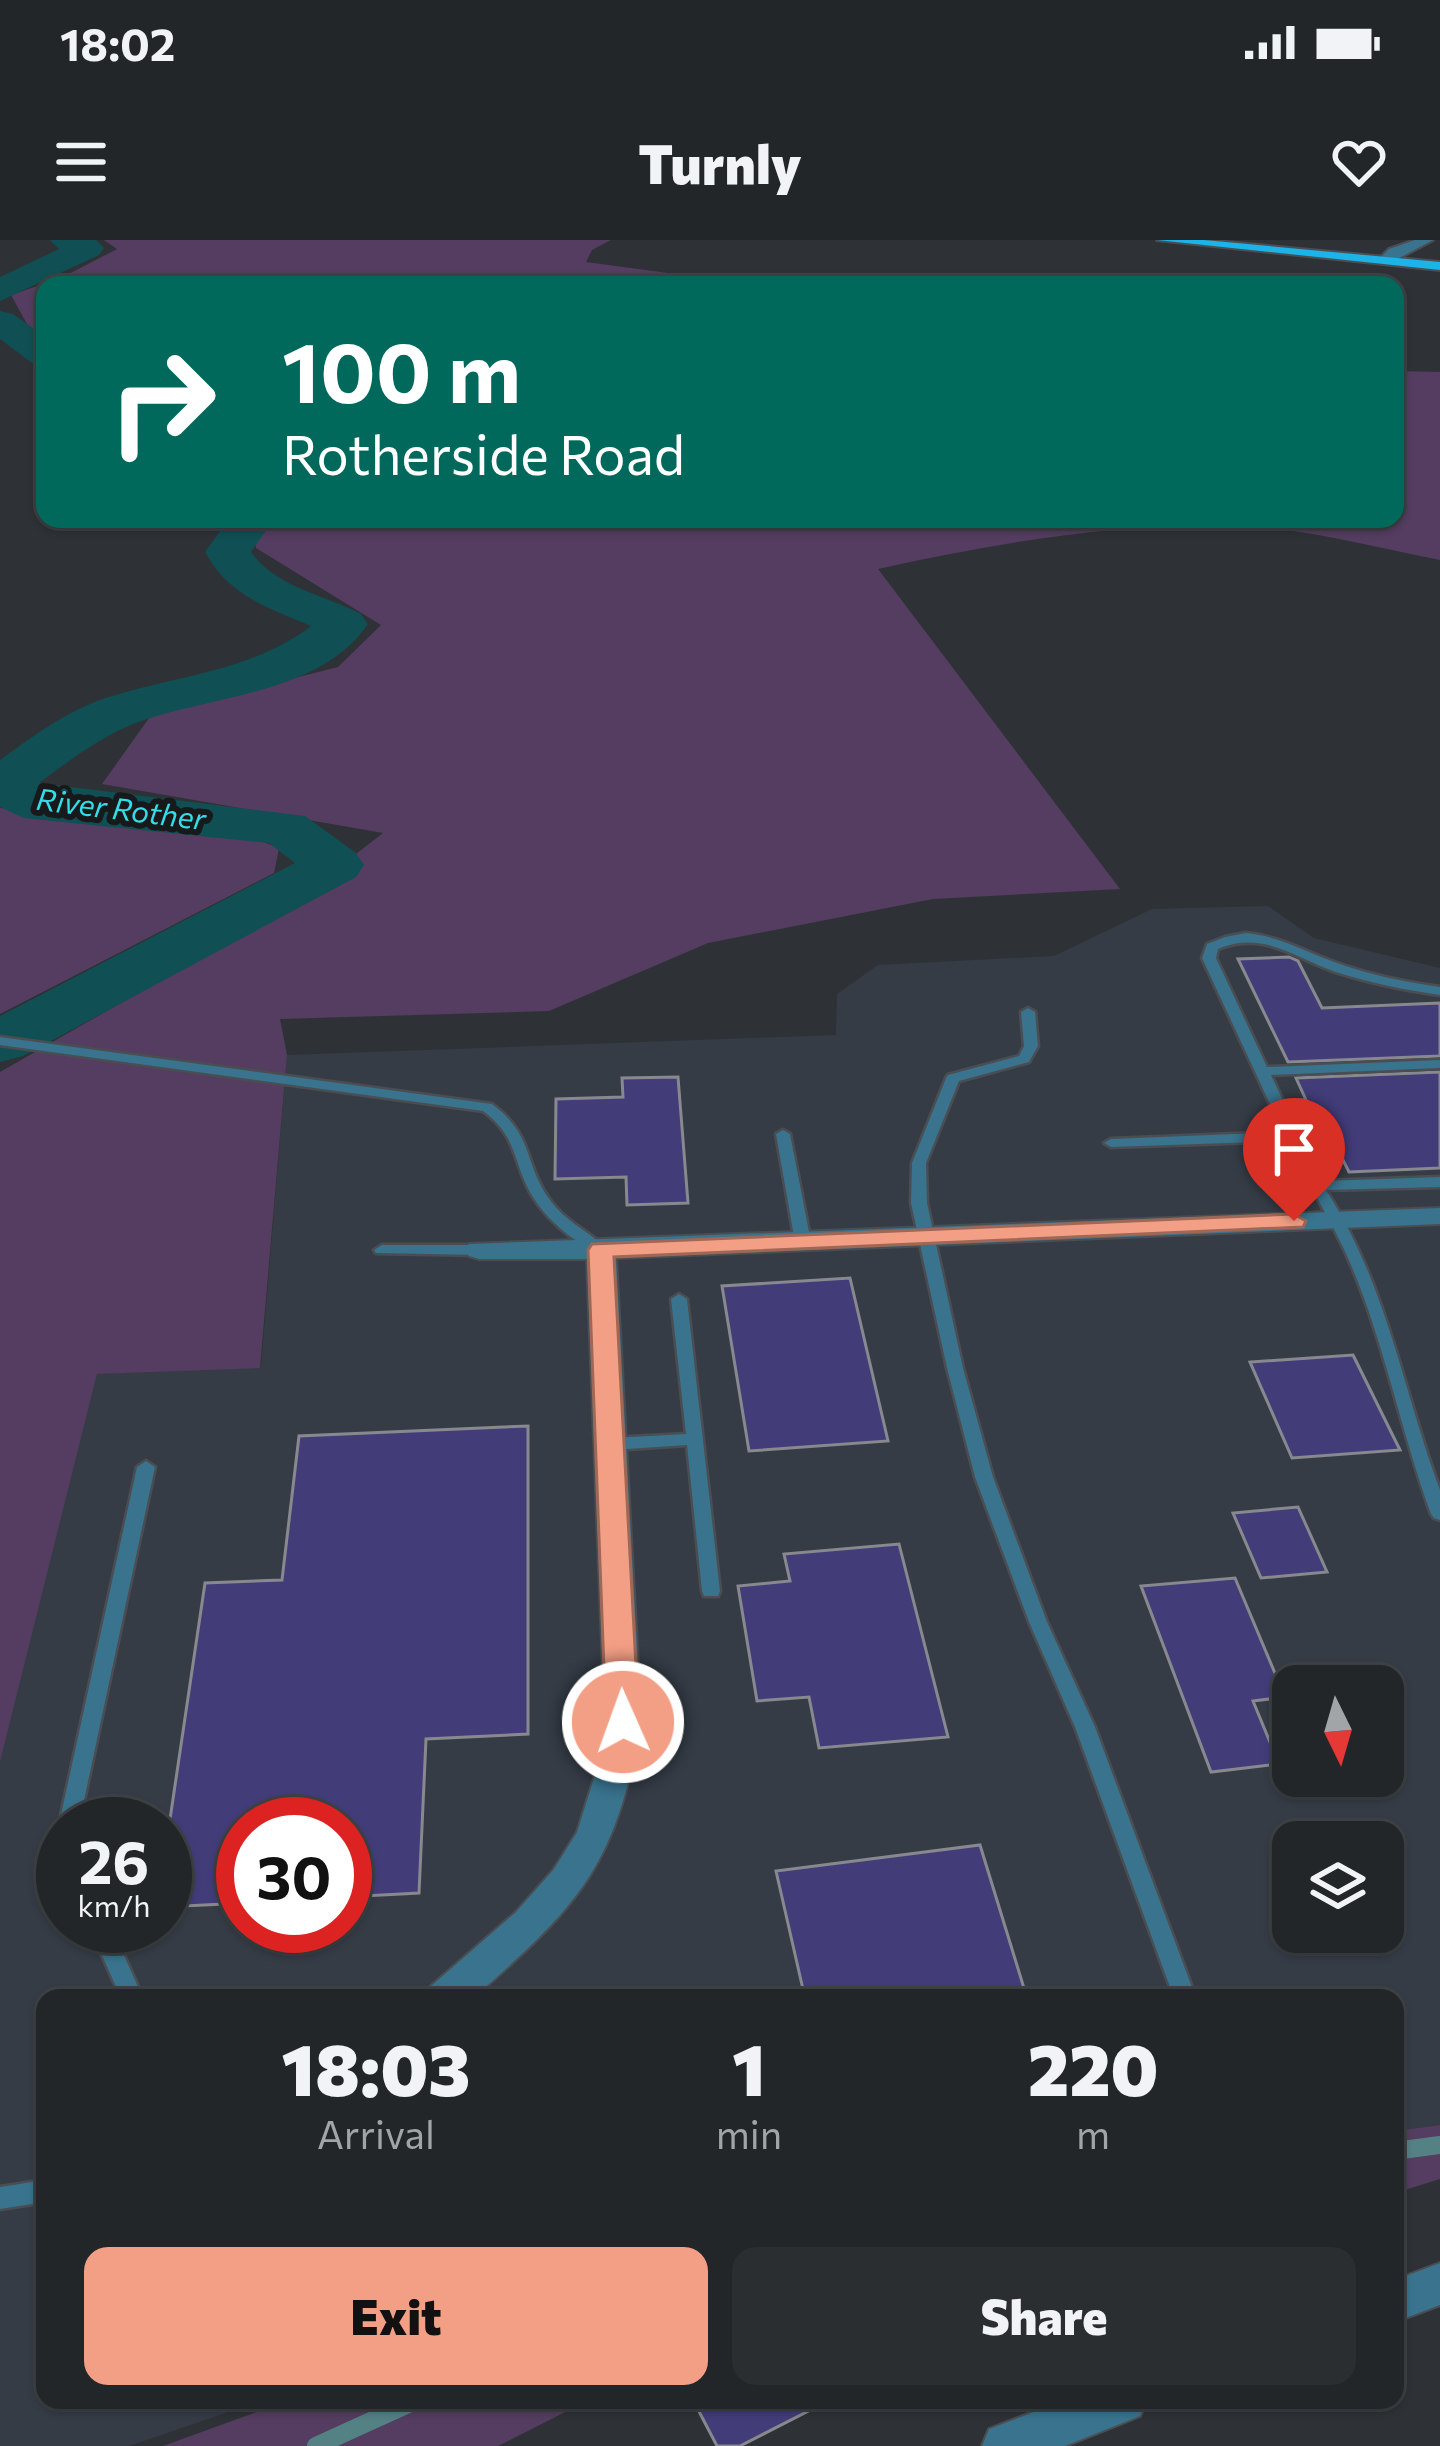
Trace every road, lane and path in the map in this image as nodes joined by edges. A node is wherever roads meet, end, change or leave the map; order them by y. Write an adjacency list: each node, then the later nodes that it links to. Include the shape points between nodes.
1 (1163, 240): 3 (main road)
2 (1427, 240): 3 (street)
3 (1385, 260): 4 (main road)
4 (1440, 266)
5 (1440, 991): 9 (lane, via 1332,966 1268,937 1226,940 1208,958)
6 (1028, 1012): 17 (lane, via 1024,1059 952,1078 938,1107 919,1163)
7 (0, 1041): 21 (lane, via 487,1107 508,1121 537,1192 564,1226)
8 (1440, 1064): 9 (lane)
9 (1262, 1071): 11 (lane)
10 (783, 1134): 18 (lane)
11 (1292, 1136): 12 (lane); 14 (lane)
12 (1111, 1142)
13 (1440, 1182): 14 (lane)
14 (1316, 1186): 16 (lane)
15 (1440, 1216): 16 (street)
16 (1340, 1220): 17 (street); 26 (lane, via 1370,1284 1408,1431)
17 (923, 1237): 18 (street); 32 (lane, via 984,1477)
18 (803, 1242): 21 (street)
19 (382, 1250): 20 (lane)
20 (479, 1250): 21 (street)
21 (601, 1250): 24 (street)
22 (680, 1298): 23 (lane)
23 (695, 1439): 24 (lane); 27 (lane)
24 (612, 1444): 31 (street, via 623,1722 607,1797 572,1875)
25 (146, 1467): 28 (lane)
26 (1440, 1514)
27 (711, 1591)
28 (75, 1797)
29 (112, 1953): 30 (lane)
30 (128, 1989)
31 (455, 1989)
32 (1182, 1989)
33 (36, 2192): 34 (lane)
34 (0, 2198)
35 (1440, 2284): 36 (street)
36 (1404, 2298)
37 (1101, 2409): 38 (street)
38 (1006, 2446)

